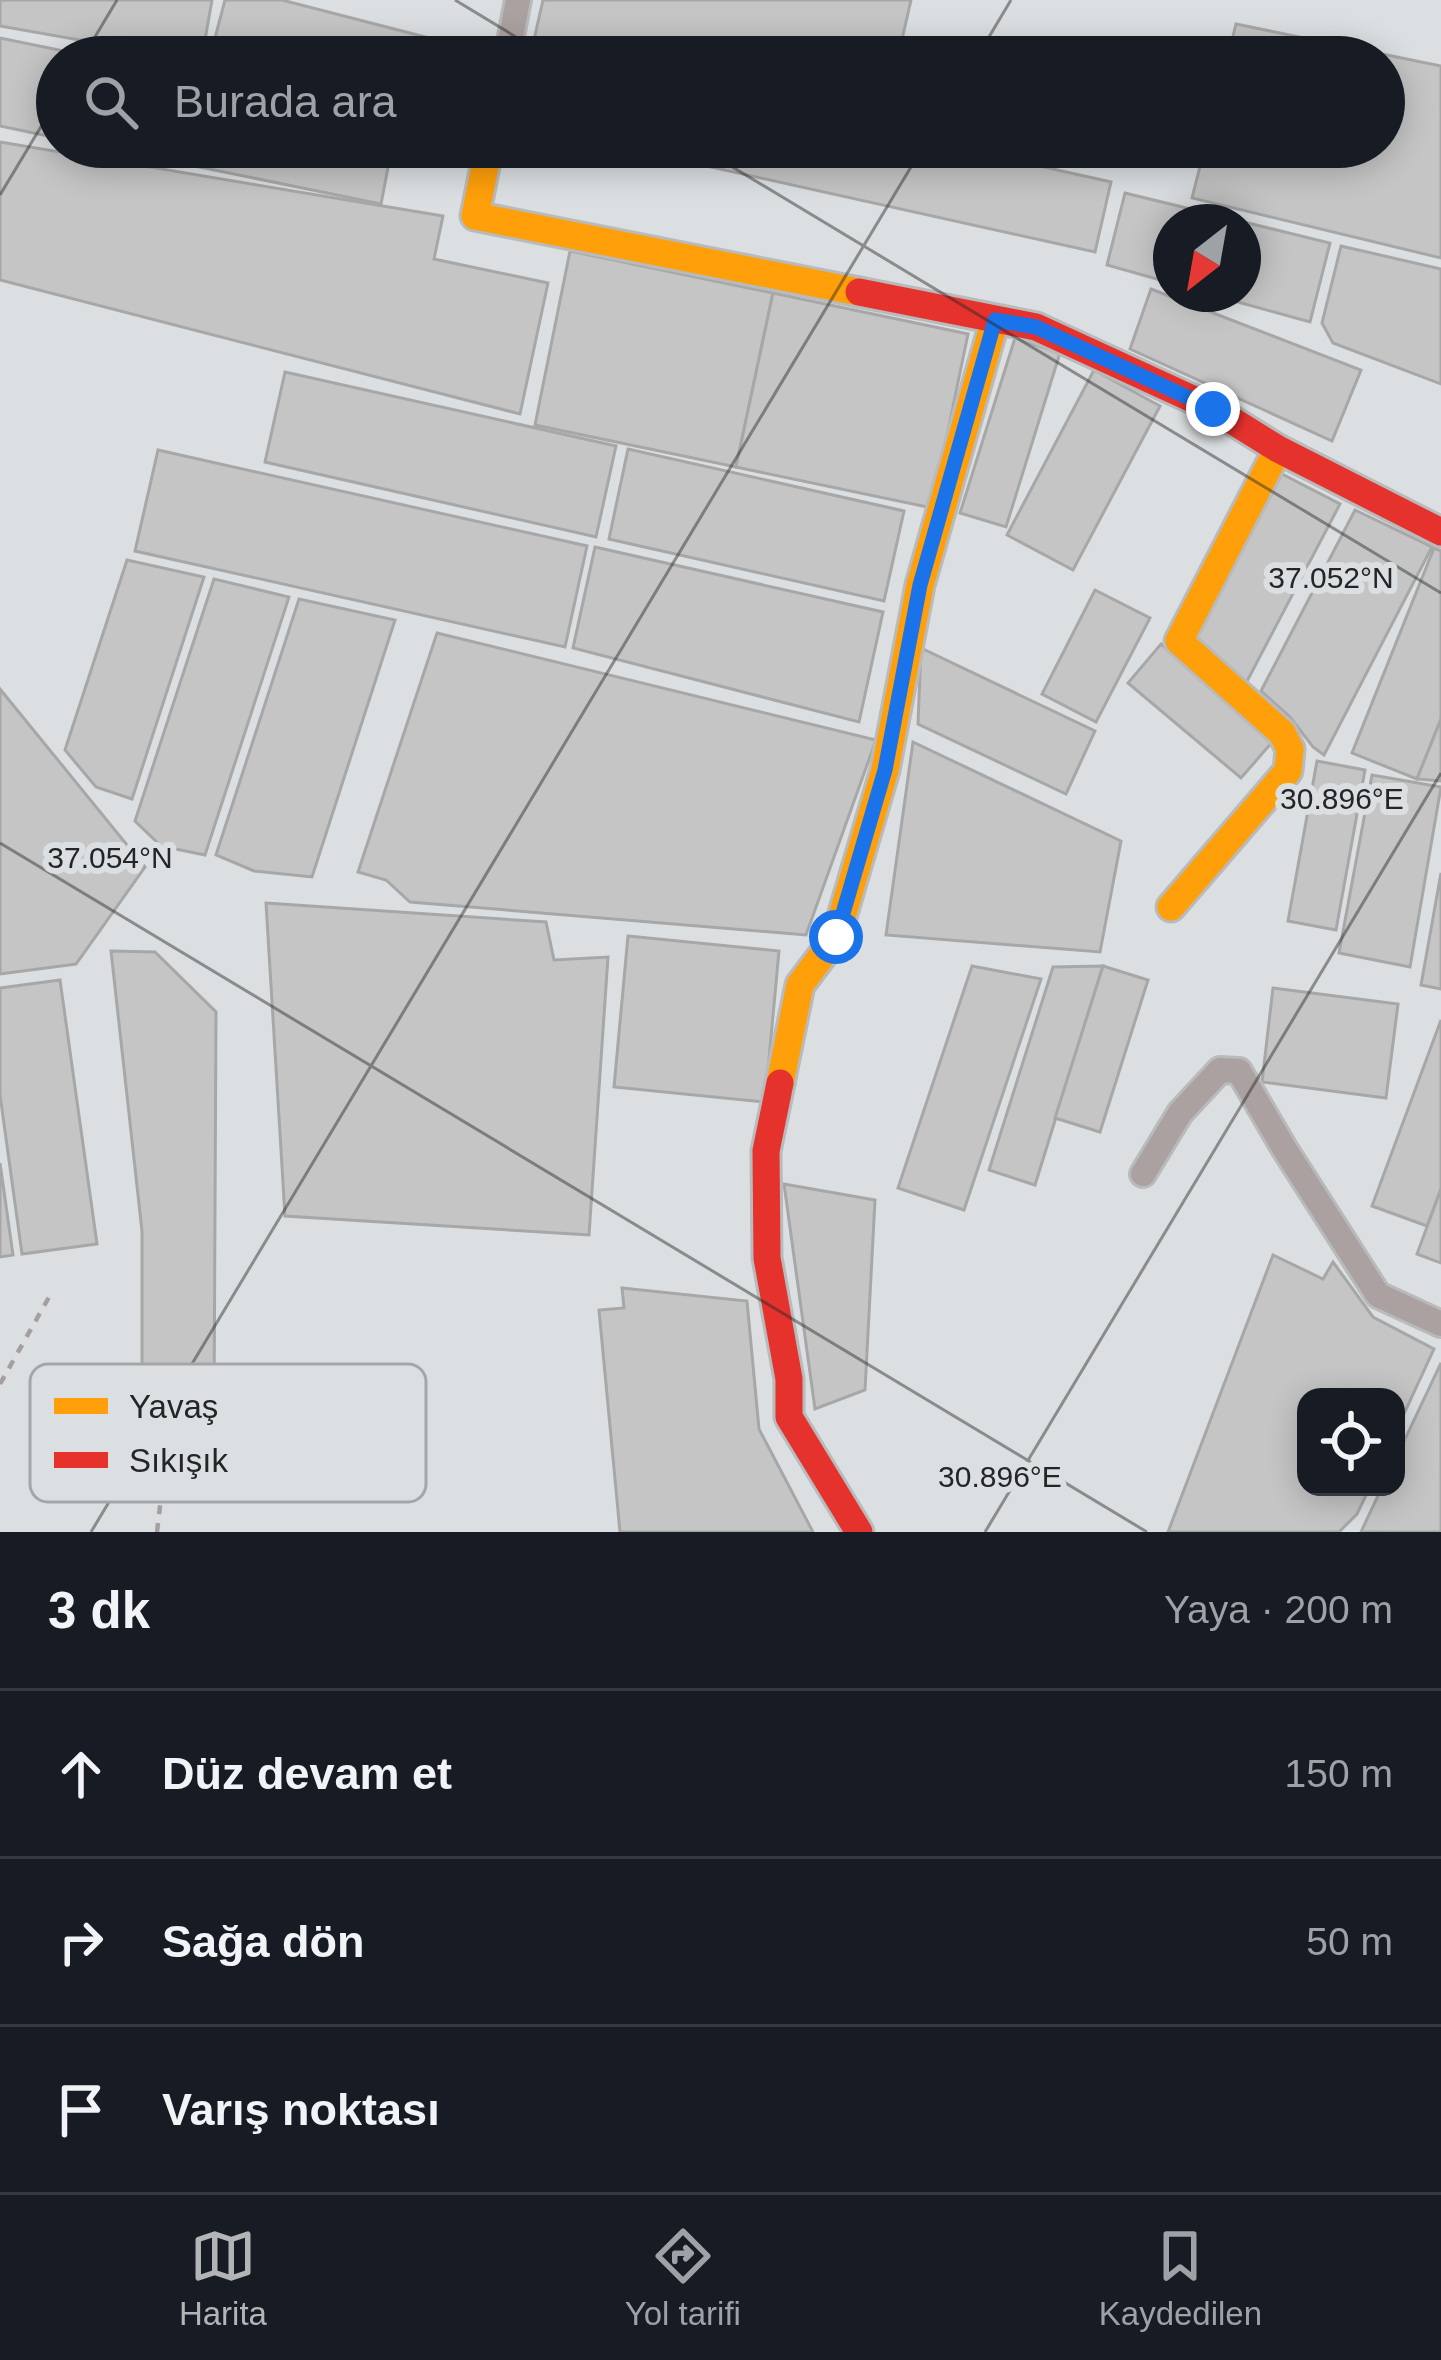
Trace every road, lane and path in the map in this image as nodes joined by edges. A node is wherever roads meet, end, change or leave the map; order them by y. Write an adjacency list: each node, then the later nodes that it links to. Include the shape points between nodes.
1 (518, 0): 2 (street)
2 (511, 36)
3 (485, 168): 4 (street, via 475,216)
4 (995, 320): 5 (street, via 1056,336 1213,409); 14 (street, via 920,585 885,770 836,937 800,986 766,1150 767,1258 789,1417)
5 (1278, 449): 6 (street); 7 (street, via 1178,641 1282,733 1288,771)
6 (1441, 532)
7 (1171, 907)
8 (1143, 1174): 10 (street, via 1180,1113 1220,1070 1239,1072 1378,1295)
9 (53, 1290): 11 (path)
10 (1441, 1324)
11 (0, 1384)
12 (161, 1502): 13 (path)
13 (158, 1532)
14 (859, 1532)

